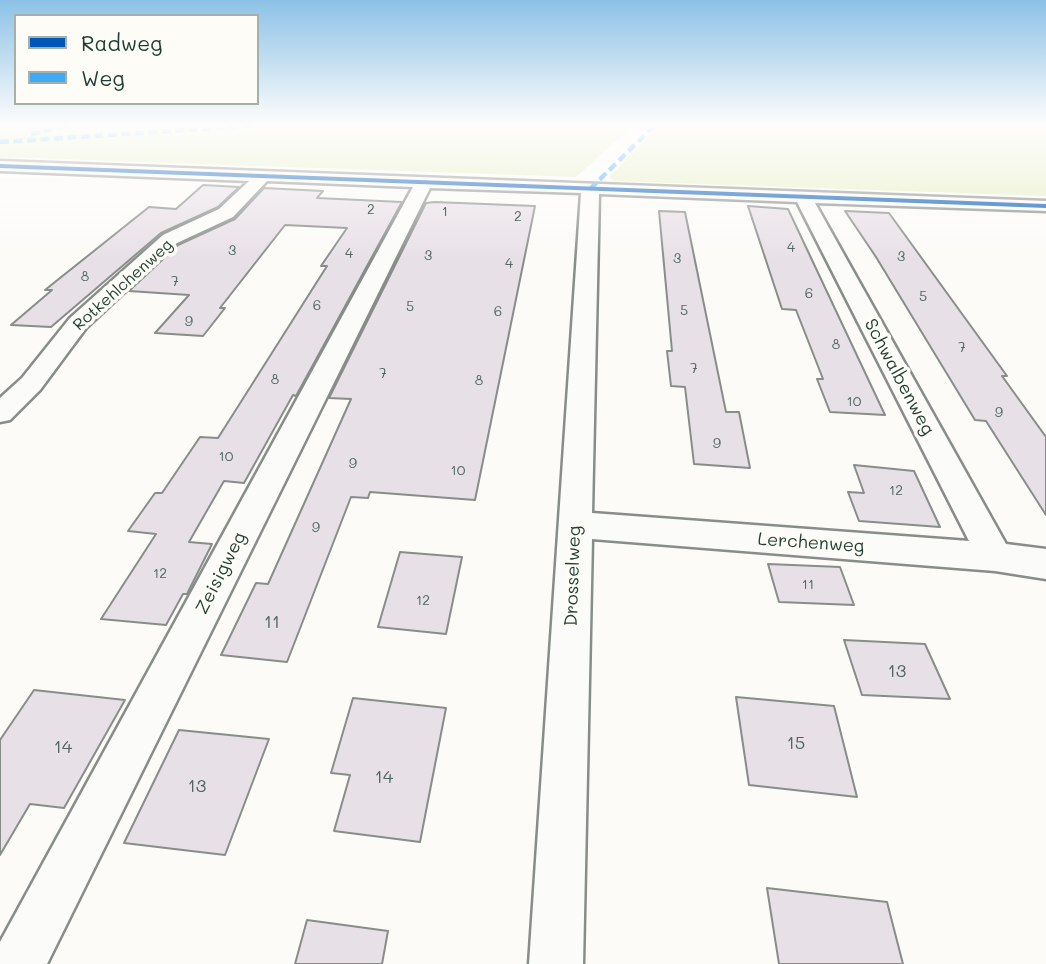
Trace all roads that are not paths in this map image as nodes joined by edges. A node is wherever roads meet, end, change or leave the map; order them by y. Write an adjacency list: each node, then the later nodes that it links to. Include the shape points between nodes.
1 (95, 170): 2 (street)
2 (262, 177): 3 (street); 7 (street, Rotkehlchenweg, via 226,213 170,239 78,323 31,384)
3 (424, 183): 4 (street); 11 (street, Zeisigweg)
4 (590, 189): 5 (street); 8 (street, Drosselweg)
5 (803, 197): 6 (street); 9 (street, Schwalbenweg)
6 (1046, 206)
7 (0, 413)
8 (575, 525): 9 (street, Lerchenweg); 12 (street, Drosselweg)
9 (995, 557): 10 (street, Lerchenweg)
10 (1044, 567)
11 (18, 964)
12 (556, 964)

